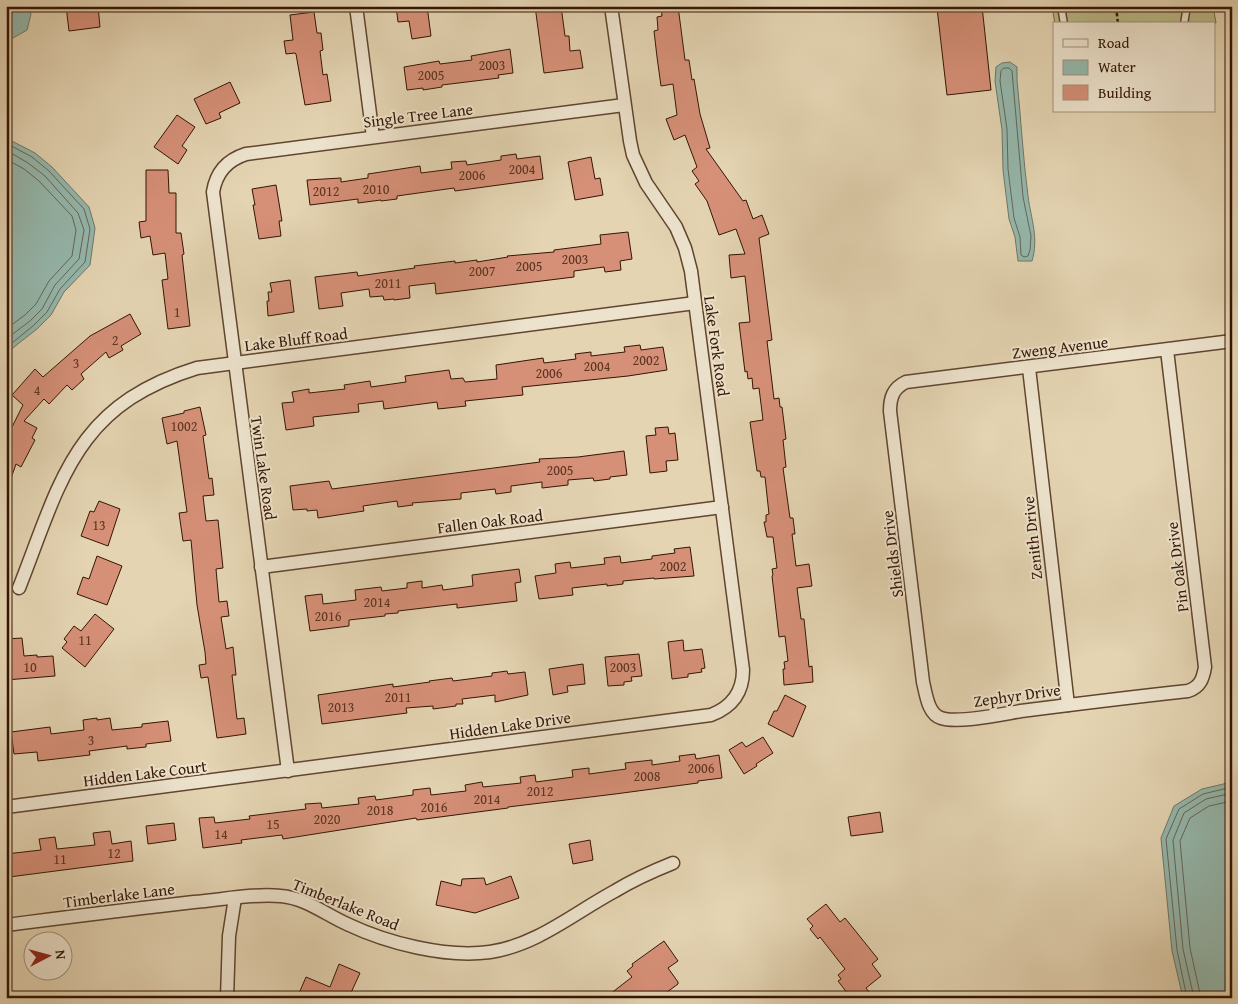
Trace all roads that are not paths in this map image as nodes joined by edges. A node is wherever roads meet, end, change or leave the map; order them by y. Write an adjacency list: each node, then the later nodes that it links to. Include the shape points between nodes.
1 (356, 6): 8 (street)
2 (611, 6): 7 (street, Lake Fork Road)
3 (1061, 6): 5 (lane)
4 (1187, 6): 6 (lane)
5 (1064, 22)
6 (1184, 22)
7 (624, 105): 8 (street, Single Tree Lane); 10 (street, Lake Fork Road, via 639,170 676,227 685,248)
8 (373, 137): 9 (street, Single Tree Lane, via 246,154 231,160)
9 (221, 170): 13 (street, Twin Lake Road, via 213,192)
10 (695, 303): 13 (street, Lake Bluff Road); 16 (street, Lake Fork Road)
11 (1232, 341): 12 (street, Zweng Avenue)
12 (1167, 350): 14 (street, Zweng Avenue); 19 (street, Pin Oak Drive, via 1204,678 1188,691)
13 (234, 363): 17 (street, Twin Lake Road); 18 (street, Lake Bluff Road, via 197,368 159,382 123,402 98,425 68,467)
14 (1029, 368): 15 (street, Zweng Avenue, via 906,382); 21 (street, Zenith Drive)
15 (895, 390): 22 (street, Shields Drive, via 890,411 923,682)
16 (722, 507): 17 (street, Fallen Oak Road); 20 (street, Lake Fork Road, via 743,670 741,687)
17 (261, 567): 23 (street, Twin Lake Road)
18 (19, 588)
19 (1106, 700): 21 (street, Zephyr Drive)
20 (733, 702): 23 (street, Hidden Lake Drive, via 711,715)
21 (1068, 705): 22 (street, Zephyr Drive, via 961,719 940,718)
22 (935, 714)
23 (288, 771): 24 (street, Hidden Lake Court)
24 (6, 807)
25 (673, 863): 26 (street, Timberlake Road, via 615,890 541,936 489,952 434,951 394,942 299,900 281,896)
26 (235, 898): 27 (street, Timberlake Lane); 28 (street, via 229,936)
27 (6, 925)
28 (227, 998)

